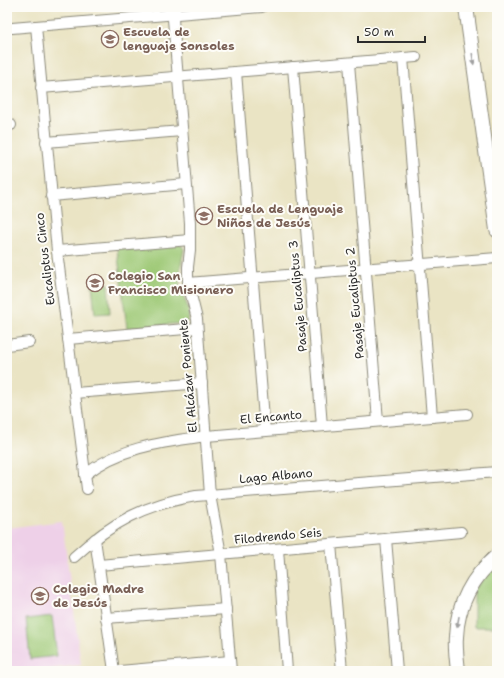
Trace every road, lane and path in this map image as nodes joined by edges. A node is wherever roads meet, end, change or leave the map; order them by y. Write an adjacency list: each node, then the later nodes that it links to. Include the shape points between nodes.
1 (262, 7): 3 (street)
2 (466, 7): 17 (street, one-way to 17)
3 (172, 11): 4 (street); 11 (street, El Alcázar Poniente)
4 (36, 26): 5 (street); 12 (street, Eucaliptus Cinco)
5 (12, 28)
6 (416, 57): 7 (street)
7 (403, 58): 8 (street); 21 (street)
8 (349, 63): 9 (street); 22 (street, Pasaje Eucaliptus 2)
9 (293, 67): 10 (street); 23 (street, Pasaje Eucaliptus 3)
10 (236, 72): 11 (street); 24 (street)
11 (177, 77): 12 (street); 13 (street, El Alcázar Poniente)
12 (41, 88): 14 (street, Eucaliptus Cinco)
13 (182, 130): 14 (street); 15 (street, El Alcázar Poniente)
14 (46, 142): 16 (street, Eucaliptus Cinco)
15 (186, 184): 16 (street); 18 (street, El Alcázar Poniente)
16 (51, 196): 19 (street, Eucaliptus Cinco)
17 (497, 230)
18 (190, 240): 19 (street); 25 (street, El Alcázar Poniente)
19 (57, 250): 27 (street, Eucaliptus Cinco)
20 (497, 258): 21 (street)
21 (420, 264): 22 (street); 33 (street)
22 (366, 268): 23 (street); 34 (street, Pasaje Eucaliptus 2)
23 (310, 273): 24 (street); 35 (street, Pasaje Eucaliptus 3)
24 (253, 278): 25 (street); 36 (street)
25 (188, 283): 26 (street, El Alcázar Poniente)
26 (198, 328): 27 (street); 30 (street, El Alcázar Poniente)
27 (68, 340): 31 (street, Eucaliptus Cinco)
28 (30, 342): 29 (street)
29 (7, 345)
30 (202, 383): 31 (street); 37 (street, El Alcázar Poniente)
31 (75, 393): 39 (street, Eucaliptus Cinco)
32 (467, 414): 33 (street, El Encanto)
33 (432, 417): 34 (street, El Encanto)
34 (378, 421): 35 (street, El Encanto)
35 (322, 426): 36 (street, El Encanto)
36 (265, 431): 37 (street, El Encanto)
37 (206, 436): 39 (street, El Encanto, via 167,441 130,451); 41 (street, El Alcázar Poniente)
38 (497, 472): 41 (street, Lago Albano)
39 (85, 475): 40 (street, Eucaliptus Cinco)
40 (86, 489)
41 (210, 495): 43 (street, Lago Albano, via 181,498 152,506 127,517); 47 (street, El Alcázar Poniente)
42 (461, 532): 44 (street, Filodrendo Seis)
43 (95, 539): 49 (street, Lago Albano); 50 (street)
44 (386, 539): 45 (street, Filodrendo Seis); 58 (street)
45 (331, 544): 46 (street, Filodrendo Seis); 57 (street)
46 (278, 549): 47 (street, Filodrendo Seis); 56 (street)
47 (221, 554): 50 (street, Filodrendo Seis); 51 (street, El Alcázar Poniente)
48 (497, 556): 59 (street, one-way to 59, via 475,580 461,608 456,637)
49 (74, 557)
50 (98, 565): 52 (street)
51 (226, 609): 52 (street); 53 (street, El Alcázar Poniente)
52 (106, 618): 54 (street)
53 (231, 666): 55 (street)
54 (114, 671)
55 (120, 671)
56 (287, 671)
57 (342, 671)
58 (396, 671)
59 (458, 671)

